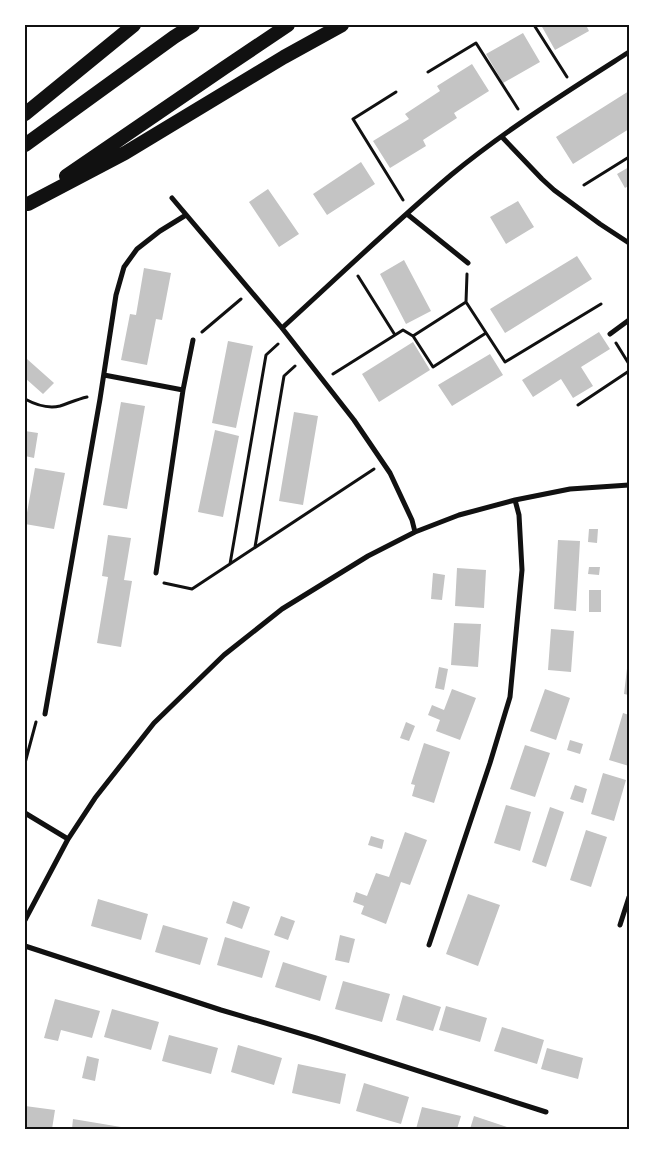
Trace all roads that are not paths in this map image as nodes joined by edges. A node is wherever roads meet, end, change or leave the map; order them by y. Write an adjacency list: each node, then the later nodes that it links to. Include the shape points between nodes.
1 (134, 25): 6 (highway)
2 (193, 25): 8 (highway)
3 (288, 25): 10 (highway, via 96,154)
4 (342, 25): 10 (highway, via 125,153)
5 (629, 52): 7 (street)
6 (25, 114)
7 (502, 137): 11 (street); 13 (street, via 554,190)
8 (25, 145)
9 (172, 198): 12 (street)
10 (27, 205)
11 (409, 213): 14 (street); 16 (street)
12 (186, 215): 16 (street); 19 (street, via 137,249 124,268 116,296)
13 (629, 243)
14 (468, 263)
15 (629, 320): 17 (street)
16 (282, 328): 23 (street, via 354,420 390,473)
17 (610, 334)
18 (193, 340): 20 (street)
19 (104, 375): 20 (street); 25 (street)
20 (183, 390): 24 (street)
21 (629, 485): 22 (street, via 570,489)
22 (515, 500): 23 (street, via 459,515); 31 (street, via 522,570 510,697)
23 (415, 532): 27 (street, via 368,556 282,609 224,655 154,723 95,798)
24 (156, 572)
25 (45, 714)
26 (25, 813): 27 (street)
27 (68, 839): 29 (street)
28 (629, 898): 30 (street)
29 (25, 920)
30 (620, 925)
31 (429, 945)
32 (25, 946): 33 (street)
33 (546, 1112)

